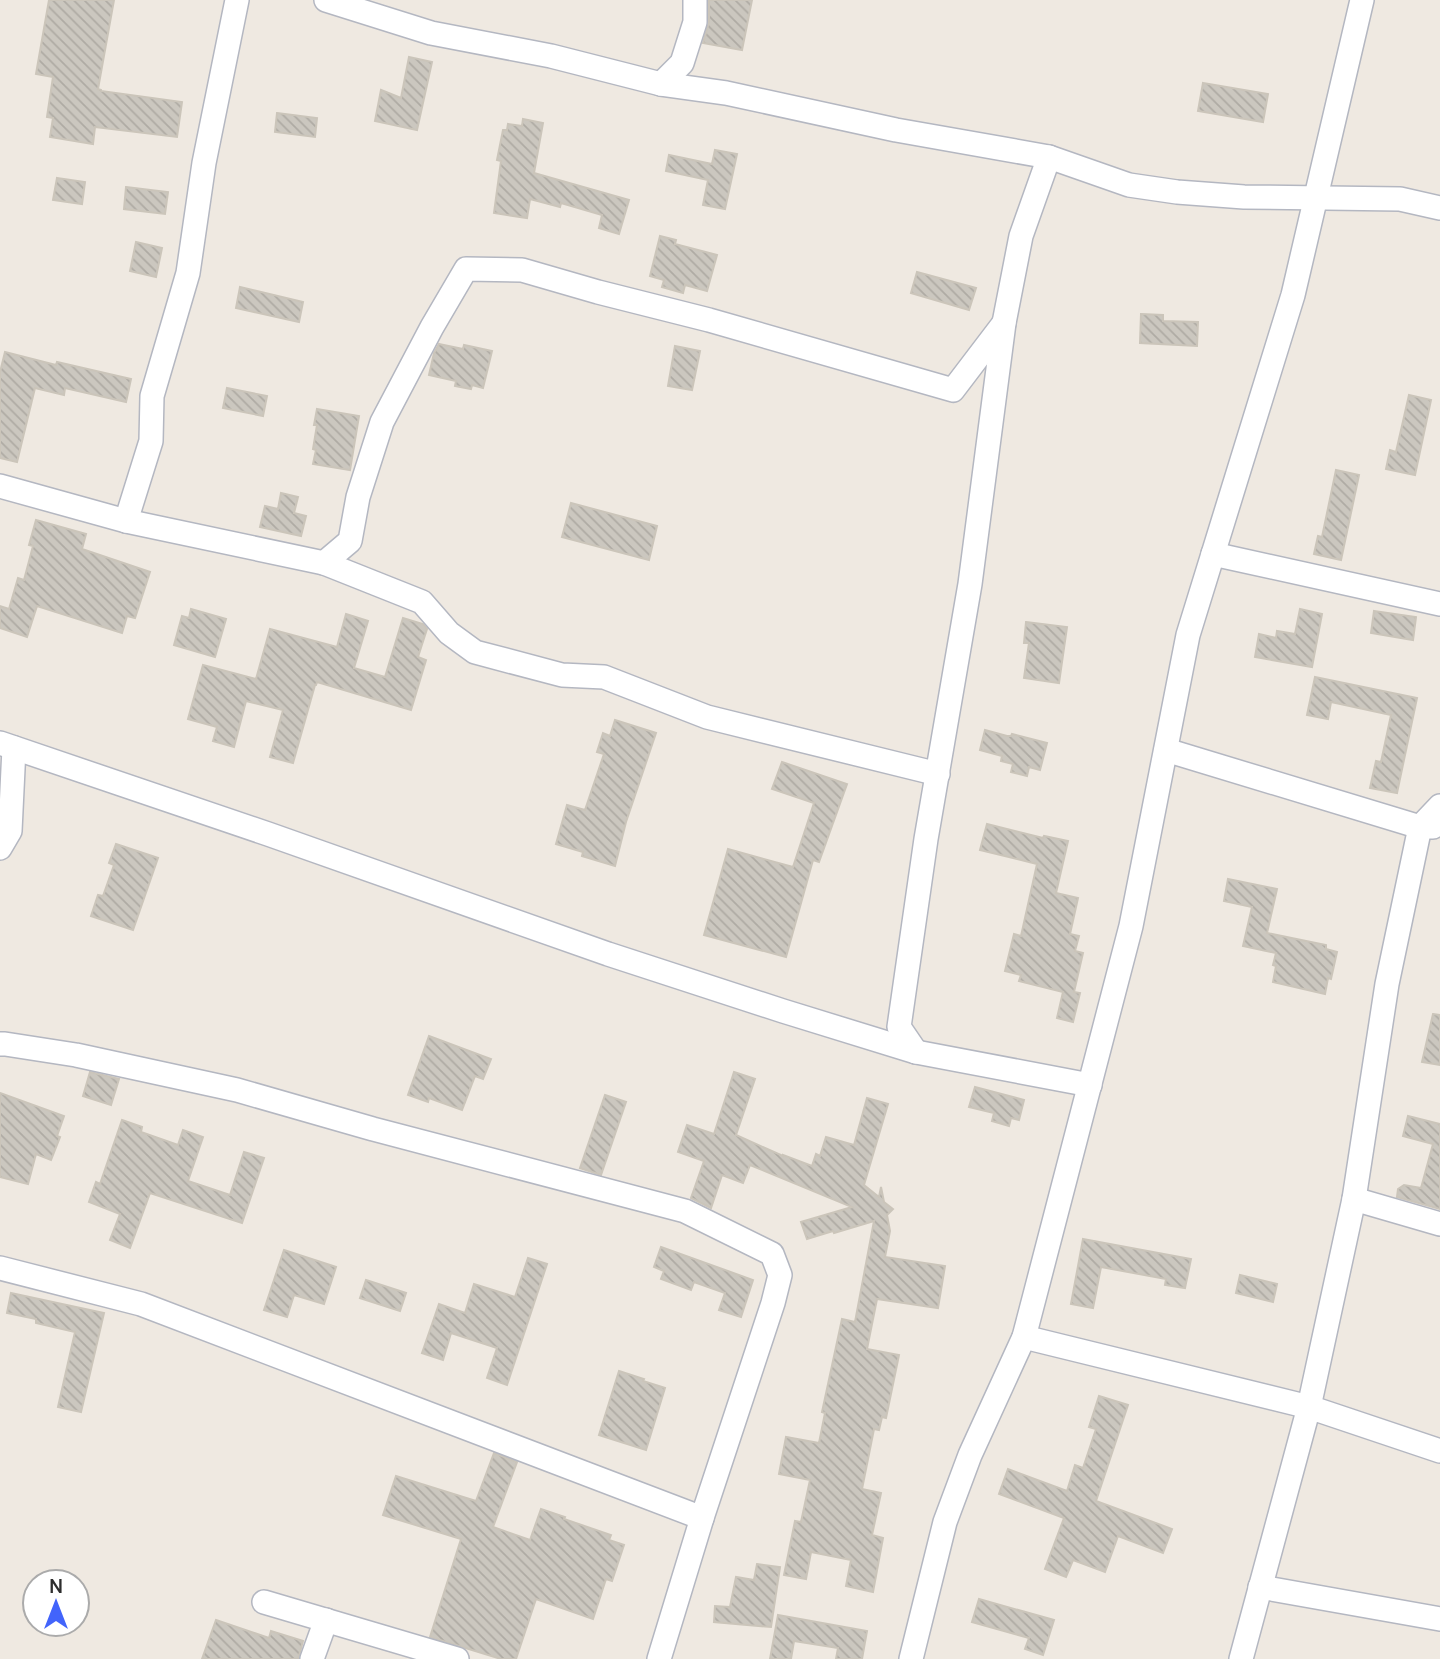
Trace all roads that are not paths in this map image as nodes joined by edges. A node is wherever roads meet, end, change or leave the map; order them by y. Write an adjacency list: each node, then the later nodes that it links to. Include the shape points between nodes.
1 (238, 0): 11 (street, via 204,163 188,272 152,396 151,441)
2 (326, 0): 5 (street, via 431,33 551,56)
3 (695, 0): 5 (street, via 695,22 682,63)
4 (1362, 0): 7 (street)
5 (661, 84): 6 (street)
6 (1049, 158): 7 (street, via 1129,184 1165,190); 9 (street, via 1021,236)
7 (1316, 198): 8 (street, via 1400,200); 12 (street, via 1293,295)
8 (1440, 208)
9 (1004, 323): 13 (street, via 953,390 522,270 467,269 382,422 350,541); 17 (street, via 970,584)
10 (0, 486): 11 (street)
11 (126, 521): 13 (street)
12 (1213, 554): 14 (street); 16 (street, via 1188,635)
13 (324, 563): 17 (street, via 422,602 449,633 475,652 562,675 604,677 707,717)
14 (1440, 604)
15 (7, 745): 20 (street, via 10,831); 22 (street, via 608,954)
16 (1166, 750): 19 (street); 23 (street, via 1131,926)
17 (938, 774): 22 (street, via 900,1027)
18 (1440, 806): 19 (street)
19 (1430, 827): 24 (street, via 1387,984)
20 (0, 848)
21 (0, 1044): 30 (street, via 76,1055 237,1090 685,1211 772,1254 780,1275 773,1303)
22 (916, 1052): 23 (street)
23 (1090, 1085): 27 (street)
24 (1354, 1199): 25 (street); 28 (street)
25 (1440, 1224)
26 (0, 1268): 30 (street, via 141,1304)
27 (1024, 1336): 28 (street); 38 (street, via 945,1522)
28 (1309, 1407): 29 (street); 31 (street)
29 (1440, 1451)
30 (702, 1518): 37 (street)
31 (1261, 1587): 33 (street); 39 (street)
32 (264, 1602): 34 (street)
33 (1440, 1619)
34 (326, 1620): 35 (street); 36 (street)
35 (312, 1659)
36 (457, 1659)
37 (659, 1659)
38 (911, 1659)
39 (1241, 1659)

